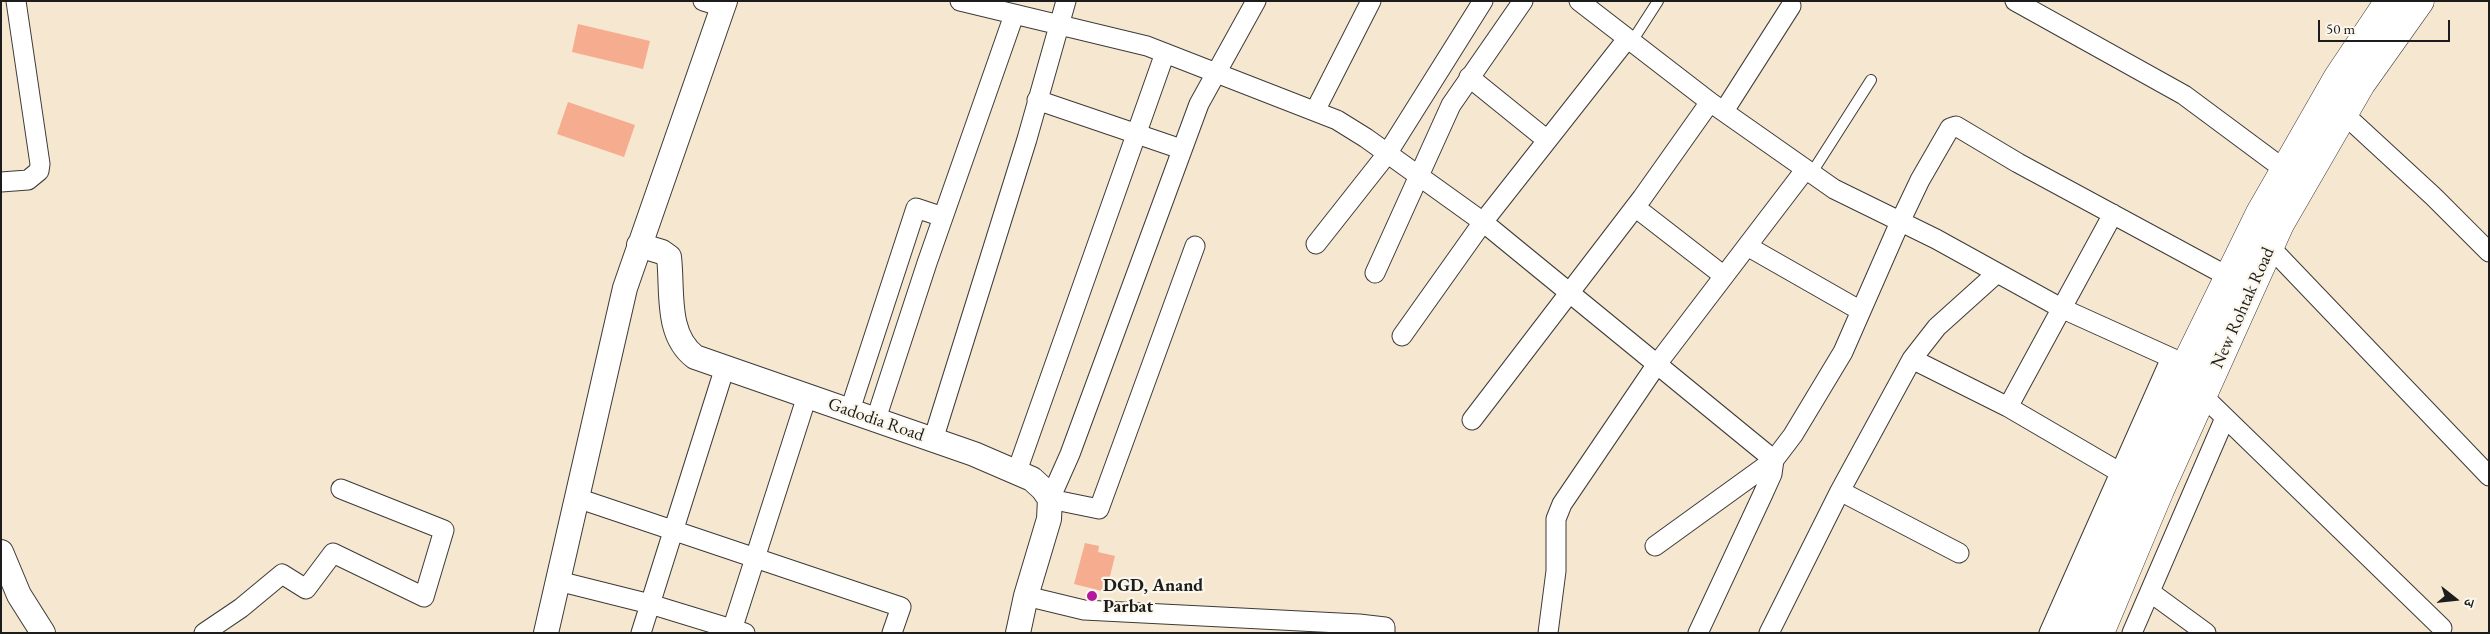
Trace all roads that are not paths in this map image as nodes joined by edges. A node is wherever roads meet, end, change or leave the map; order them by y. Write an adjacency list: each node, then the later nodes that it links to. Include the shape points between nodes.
1 (16, 1): 33 (street, via 40,164 39,171 28,180)
2 (1066, 1): 16 (street)
3 (1256, 1): 19 (street)
4 (1371, 1): 24 (street)
5 (1484, 1): 29 (street)
6 (1523, 1): 20 (street)
7 (1579, 1): 17 (street)
8 (1658, 1): 17 (lane)
9 (2015, 1): 30 (street, via 2184,95)
10 (2388, 1): 30 (main road, New Rohtak Road, via 2338,77)
11 (2420, 1): 25 (main road, New Rohtak Road, via 2361,84)
12 (969, 2): 15 (street)
13 (717, 3): 40 (street)
14 (1791, 6): 23 (street)
15 (1014, 15): 16 (street); 36 (street)
16 (1058, 26): 18 (street, via 1126,40); 22 (street)
17 (1629, 41): 23 (street); 27 (street)
18 (1164, 52): 19 (street); 26 (street)
19 (1215, 72): 24 (street); 28 (street)
20 (1469, 77): 27 (street); 32 (street, via 1451,105)
21 (1871, 80): 31 (lane)
22 (1037, 100): 26 (street); 64 (street)
23 (1717, 106): 31 (street); 34 (street)
24 (1315, 111): 29 (street, via 1337,120)
25 (2345, 115): 43 (main road, New Rohtak Road, via 2280,224); 44 (street)
26 (1135, 134): 28 (street); 66 (street)
27 (1547, 140): 37 (street)
28 (1181, 149): 72 (street, via 1070,454)
29 (1387, 154): 32 (street); 39 (street)
30 (2285, 170): 48 (main road, New Rohtak Road, via 2260,213)
31 (1808, 172): 38 (street, via 1834,189); 42 (street)
32 (1418, 176): 37 (street); 45 (street)
33 (1, 182)
34 (1635, 207): 47 (street); 49 (street)
35 (2113, 214): 38 (street, via 1953,126 1920,180); 48 (street); 50 (street)
36 (943, 217): 60 (street, via 916,208); 62 (street)
37 (1483, 222): 49 (street); 52 (street)
38 (1900, 222): 46 (street); 51 (street)
39 (1316, 244)
40 (639, 245): 56 (street, Gadodia Road, via 669,257 673,314 689,353 702,361); 71 (street, via 625,288)
41 (1194, 246): 72 (street, via 1100,509)
42 (1747, 246): 47 (street); 51 (street)
43 (2270, 247): 57 (main road, New Rohtak Road); 68 (street)
44 (2489, 252)
45 (1375, 273)
46 (1997, 273): 50 (street); 53 (street, via 1937,327)
47 (1724, 276): 55 (street)
48 (2230, 277): 54 (main road, New Rohtak Road)
49 (1568, 293): 55 (street); 63 (street)
50 (2061, 308): 54 (street); 59 (street)
51 (1861, 312): 65 (street, via 1834,368)
52 (1402, 336)
53 (1912, 359): 59 (street); 70 (street)
54 (2179, 361): 57 (street); 67 (street); 95 (main road, New Rohtak Road, via 2138,482)
55 (1657, 364): 65 (street); 91 (street, via 1558,513 1556,571)
56 (725, 367): 58 (street, Gadodia Road); 73 (street)
57 (2207, 387): 61 (street); 96 (main road, New Rohtak Road)
58 (807, 396): 60 (street, Gadodia Road); 77 (street)
59 (2008, 407): 67 (street)
60 (850, 410): 62 (street, Gadodia Road)
61 (2225, 418): 79 (street); 82 (street)
62 (876, 419): 64 (street, Gadodia Road)
63 (1472, 420)
64 (933, 440): 66 (street, Gadodia Road)
65 (1774, 460): 74 (street); 92 (street, via 1772,474)
66 (1017, 471): 72 (street, Gadodia Road, via 1032,479)
67 (2121, 472): 94 (street)
68 (2489, 476)
69 (341, 489): 85 (street, via 444,530 424,597 333,553 306,589 282,574 242,608)
70 (1840, 490): 76 (street); 93 (street)
71 (577, 498): 73 (street); 78 (street)
72 (1050, 499): 80 (street, via 1049,519)
73 (673, 529): 77 (street); 81 (street)
74 (1654, 546)
75 (1, 552): 84 (street, via 19,595)
76 (1960, 553)
77 (754, 556): 83 (street); 88 (street, via 900,607)
78 (558, 581): 81 (street); 86 (street)
79 (2150, 592): 97 (street); 98 (street)
80 (1026, 596): 89 (street); 90 (street, via 1084,610 1359,624 1385,627)
81 (650, 604): 83 (street); 87 (street)
82 (2442, 628)
83 (736, 632)
84 (43, 633)
85 (204, 633)
86 (546, 633)
87 (641, 633)
88 (892, 633)
89 (1018, 633)
90 (1385, 633)
91 (1548, 633)
92 (1698, 633)
93 (1769, 633)
94 (2049, 633)
95 (2072, 633)
96 (2100, 633)
97 (2132, 633)
98 (2206, 633)

